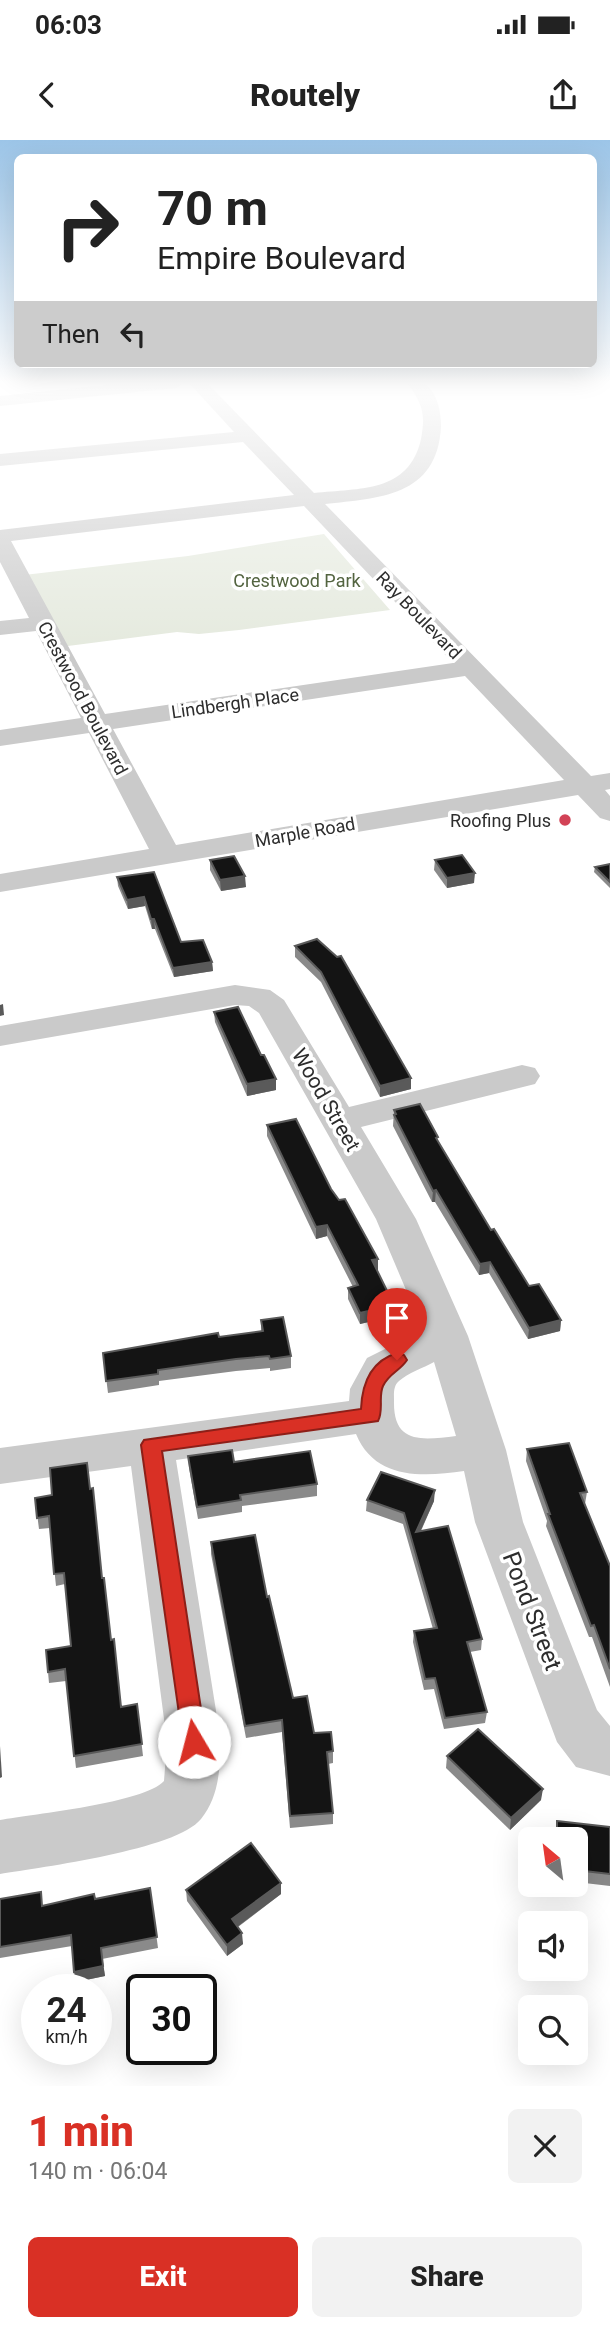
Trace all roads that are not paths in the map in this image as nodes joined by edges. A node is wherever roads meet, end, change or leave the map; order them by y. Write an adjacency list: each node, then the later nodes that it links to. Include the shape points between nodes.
1 (284, 474): 3 (street, Ray Boulevard)
2 (415, 474): 3 (street, via 389,489)
3 (309, 500): 4 (street); 7 (street, Ray Boulevard)
4 (0, 538): 5 (street, Crestwood Boulevard)
5 (44, 623): 6 (street); 8 (street, Crestwood Boulevard)
6 (0, 628)
7 (470, 668): 8 (street, Lindbergh Place); 10 (street, Ray Boulevard)
8 (97, 723): 9 (street, Lindbergh Place); 12 (street, Crestwood Boulevard)
9 (0, 738)
10 (596, 783): 11 (street, Ray Boulevard); 12 (street, Marple Road)
11 (610, 812)
12 (167, 855): 13 (street, Marple Road)
13 (0, 883)
14 (0, 1036): 16 (street, Wood Street, via 235,995 258,997 272,1007)
15 (522, 1076): 16 (street)
16 (339, 1121): 17 (street, Wood Street, via 396,1219)
17 (447, 1336): 18 (street, via 382,1370 372,1389); 20 (street, Wood Street)
18 (371, 1415): 19 (street); 20 (street, via 380,1438 398,1454 427,1458)
19 (151, 1445): 21 (street); 23 (street, via 194,1742 190,1787 179,1805 155,1818)
20 (483, 1450): 22 (street, Pond Street, via 499,1521 576,1725 595,1749)
21 (0, 1466)
22 (610, 1751)
23 (0, 1847)

